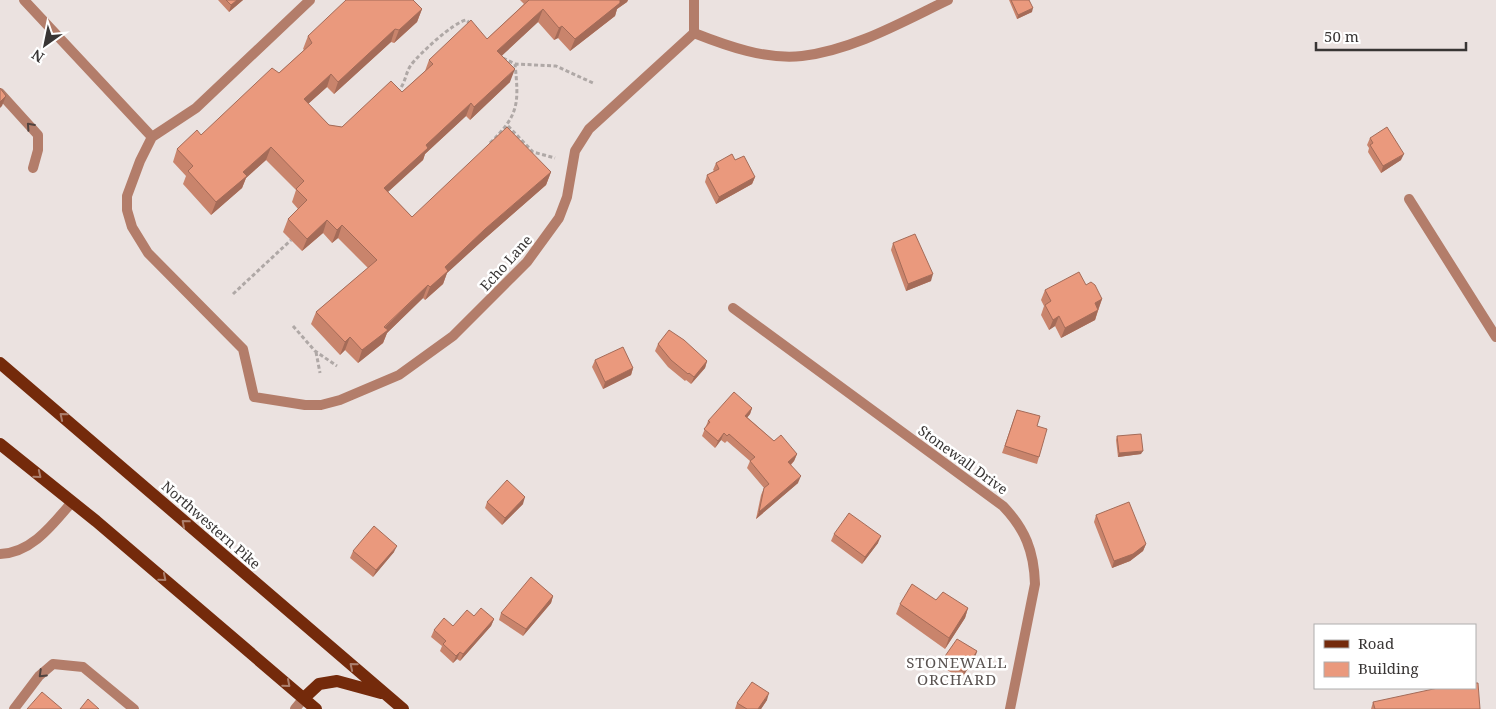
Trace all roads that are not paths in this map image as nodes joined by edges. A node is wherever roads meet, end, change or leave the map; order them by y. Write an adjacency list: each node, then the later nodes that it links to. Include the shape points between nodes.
1 (24, 0): 7 (street)
2 (310, 0): 7 (street, via 196,108)
3 (694, 0): 5 (street)
4 (948, 0): 5 (street, via 877,33 801,56 770,56)
5 (694, 33): 7 (street, Echo Lane, via 589,129 575,151 567,197 559,218 527,262 452,336 399,374 322,405 305,406 254,397 243,350 148,253 132,227 127,196)
6 (0, 93): 8 (street, one-way to 6, via 38,135)
7 (152, 137)
8 (33, 168)
9 (1408, 198): 11 (street)
10 (733, 308): 23 (street, Stonewall Drive, via 1003,506 1017,520 1029,542 1035,584)
11 (1496, 337)
12 (0, 363): 16 (main road, Northwestern Pike, one-way to 12)
13 (0, 444): 14 (main road, one-way to 14)
14 (72, 502): 15 (street, via 44,534 26,547); 17 (main road, one-way to 17)
15 (0, 554)
16 (387, 695): 17 (main road, via 338,680 319,684); 22 (main road, Northwestern Pike)
17 (304, 698): 20 (street); 21 (main road)
18 (14, 709): 19 (street, one-way to 18, via 82,668 53,664 39,676)
19 (134, 709)
20 (295, 709)
21 (316, 709)
22 (403, 709)
23 (1010, 709)

